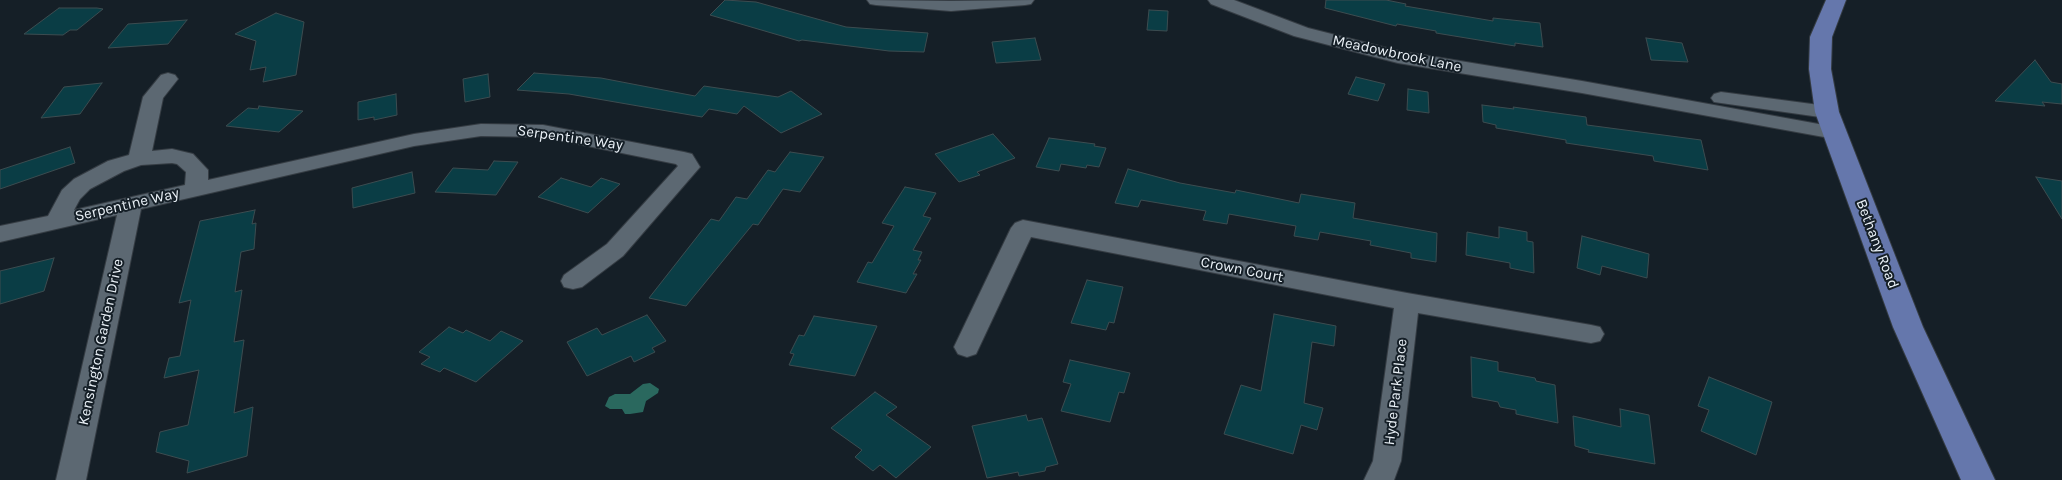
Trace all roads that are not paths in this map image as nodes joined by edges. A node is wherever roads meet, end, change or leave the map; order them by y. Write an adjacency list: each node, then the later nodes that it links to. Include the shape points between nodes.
1 (876, 0): 2 (street, via 951,6)
2 (1025, 0)
3 (1217, 0): 6 (street, Meadowbrook Lane, via 1301,32 1373,52)
4 (1836, 0): 6 (main road, Bethany Road, via 1821,37 1820,70)
5 (168, 80): 7 (street, via 153,97)
6 (1831, 123): 18 (main road, Bethany Road, via 1908,327)
7 (138, 159): 8 (street, Serpentine Way, via 172,156 186,159 197,170); 10 (street, Serpentine Way, via 116,166 82,184 70,194)
8 (196, 189): 9 (street, Serpentine Way); 12 (street, Serpentine Way, via 414,140 481,130 543,131 684,159 689,167 615,250)
9 (131, 204): 10 (street, Serpentine Way); 16 (street, Kensington Garden Drive)
10 (57, 221): 11 (street, Serpentine Way)
11 (0, 234)
12 (573, 281)
13 (1407, 302): 14 (street, Crown Court); 15 (street, Crown Court, via 1023,228); 17 (street, Hyde Park Place, via 1388,461)
14 (1591, 334)
15 (967, 347)
16 (71, 480)
17 (1379, 480)
18 (1978, 480)

